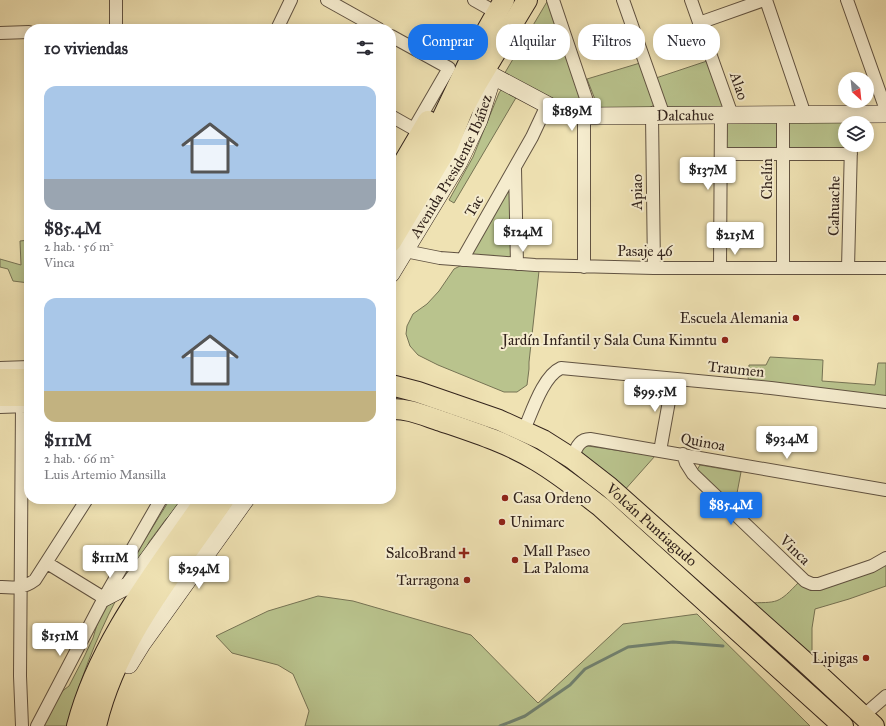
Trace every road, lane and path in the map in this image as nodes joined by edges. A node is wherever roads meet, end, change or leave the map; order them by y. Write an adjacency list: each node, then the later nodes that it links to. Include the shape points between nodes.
1 (116, 0): 13 (street)
2 (291, 0): 14 (street)
3 (327, 0): 15 (street)
4 (474, 0): 11 (street)
5 (527, 0): 16 (main road, Avenida Presidente Ibáñez)
6 (553, 0): 30 (street, via 586,95 587,106)
7 (623, 0): 31 (street, Apiao)
8 (691, 0): 12 (street, Alao)
9 (765, 0): 12 (street); 29 (street)
10 (847, 0): 25 (street)
11 (500, 6): 22 (main road, Avenida Presidente Ibáñez)
12 (699, 23): 27 (street, Alao)
13 (116, 24)
14 (279, 24)
15 (370, 24)
16 (513, 24)
17 (24, 32): 18 (street)
18 (0, 33)
19 (396, 39): 35 (street, via 449,68)
20 (496, 53): 44 (main road, Avenida Presidente Ibáñez, via 468,100)
21 (496, 60): 23 (main road)
22 (469, 62): 42 (main road, via 442,97); 43 (main road, Avenida Presidente Ibáñez, via 421,163)
23 (493, 76): 24 (street, Dalcahue); 44 (street, Avenida Presidente Ibáñez, via 478,120 459,162)
24 (547, 105): 30 (street, Dalcahue); 40 (street, Tac)
25 (886, 110)
26 (886, 114): 32 (street, Dalcahue)
27 (726, 115): 28 (street, Dalcahue); 31 (street, Dalcahue); 38 (street, Alao)
28 (783, 115): 29 (street, Dalcahue); 39 (street, Chelín)
29 (804, 115): 33 (street, Dalcahue)
30 (584, 116): 31 (street, Dalcahue); 47 (street)
31 (658, 116): 49 (street, Apiao)
32 (872, 116)
33 (838, 118)
34 (396, 119): 35 (street)
35 (414, 129): 41 (street)
36 (838, 151): 39 (street)
37 (851, 152): 51 (street, Cahuache)
38 (721, 154): 39 (street); 48 (street, Alao)
39 (783, 154): 50 (street, Chelín)
40 (515, 168): 45 (street, Tac); 46 (street, Tac)
41 (396, 172)
42 (396, 175)
43 (396, 205)
44 (398, 247): 45 (street, Pasaje 46, via 440,258)
45 (462, 260): 46 (street, Pasaje 46)
46 (517, 264): 47 (street, Pasaje 46)
47 (584, 267): 49 (street, Pasaje 46)
48 (720, 267): 49 (street, Pasaje 46); 50 (street, Pasaje 46)
49 (654, 268)
50 (783, 268): 51 (street, Pasaje 46)
51 (848, 268): 52 (street, Pasaje 46)
52 (886, 268)
53 (24, 367): 54 (street)
54 (0, 368)
55 (0, 379): 56 (main road)
56 (24, 379)
57 (673, 379): 61 (street, Traumen); 65 (street, Traumen, via 561,368 552,374 544,386); 67 (street)
58 (396, 387): 65 (main road, Volcán Puntiagudo, via 475,410)
59 (0, 396): 60 (main road)
60 (24, 402)
61 (886, 402)
62 (24, 403): 63 (street)
63 (0, 407)
64 (396, 410): 66 (main road, Volcán Puntiagudo, via 410,411 458,426)
65 (524, 430): 66 (main road, via 513,439); 69 (main road, Volcán Puntiagudo)
66 (499, 443): 72 (main road, Volcán Puntiagudo, via 536,460)
67 (660, 451): 68 (street, Quinoa); 69 (street, Quinoa, via 587,439 576,447)
68 (683, 454): 71 (street, Quinoa); 79 (street, Vinca, via 693,474 804,582 819,584 872,566)
69 (573, 459): 72 (main road, via 574,469); 88 (main road, Volcán Puntiagudo, via 609,487)
70 (24, 482): 83 (street)
71 (886, 490)
72 (585, 495): 93 (main road, Volcán Puntiagudo)
73 (84, 504): 80 (street)
74 (158, 504): 84 (street)
75 (188, 504): 81 (street)
76 (203, 504): 86 (main road, via 117,630)
77 (221, 504): 92 (main road, via 132,635 106,694)
78 (242, 504): 85 (street)
79 (886, 558)
80 (46, 563): 83 (street, via 35,580); 84 (street)
81 (129, 585): 84 (street); 86 (main road, via 97,650 88,677)
82 (0, 588): 83 (street)
83 (20, 588): 89 (street)
84 (104, 598): 90 (street)
85 (129, 666): 92 (main road)
86 (86, 696): 91 (main road)
87 (886, 696): 88 (street)
88 (868, 721)
89 (22, 726)
90 (37, 726)
91 (77, 726)
92 (98, 726)
93 (843, 726)

